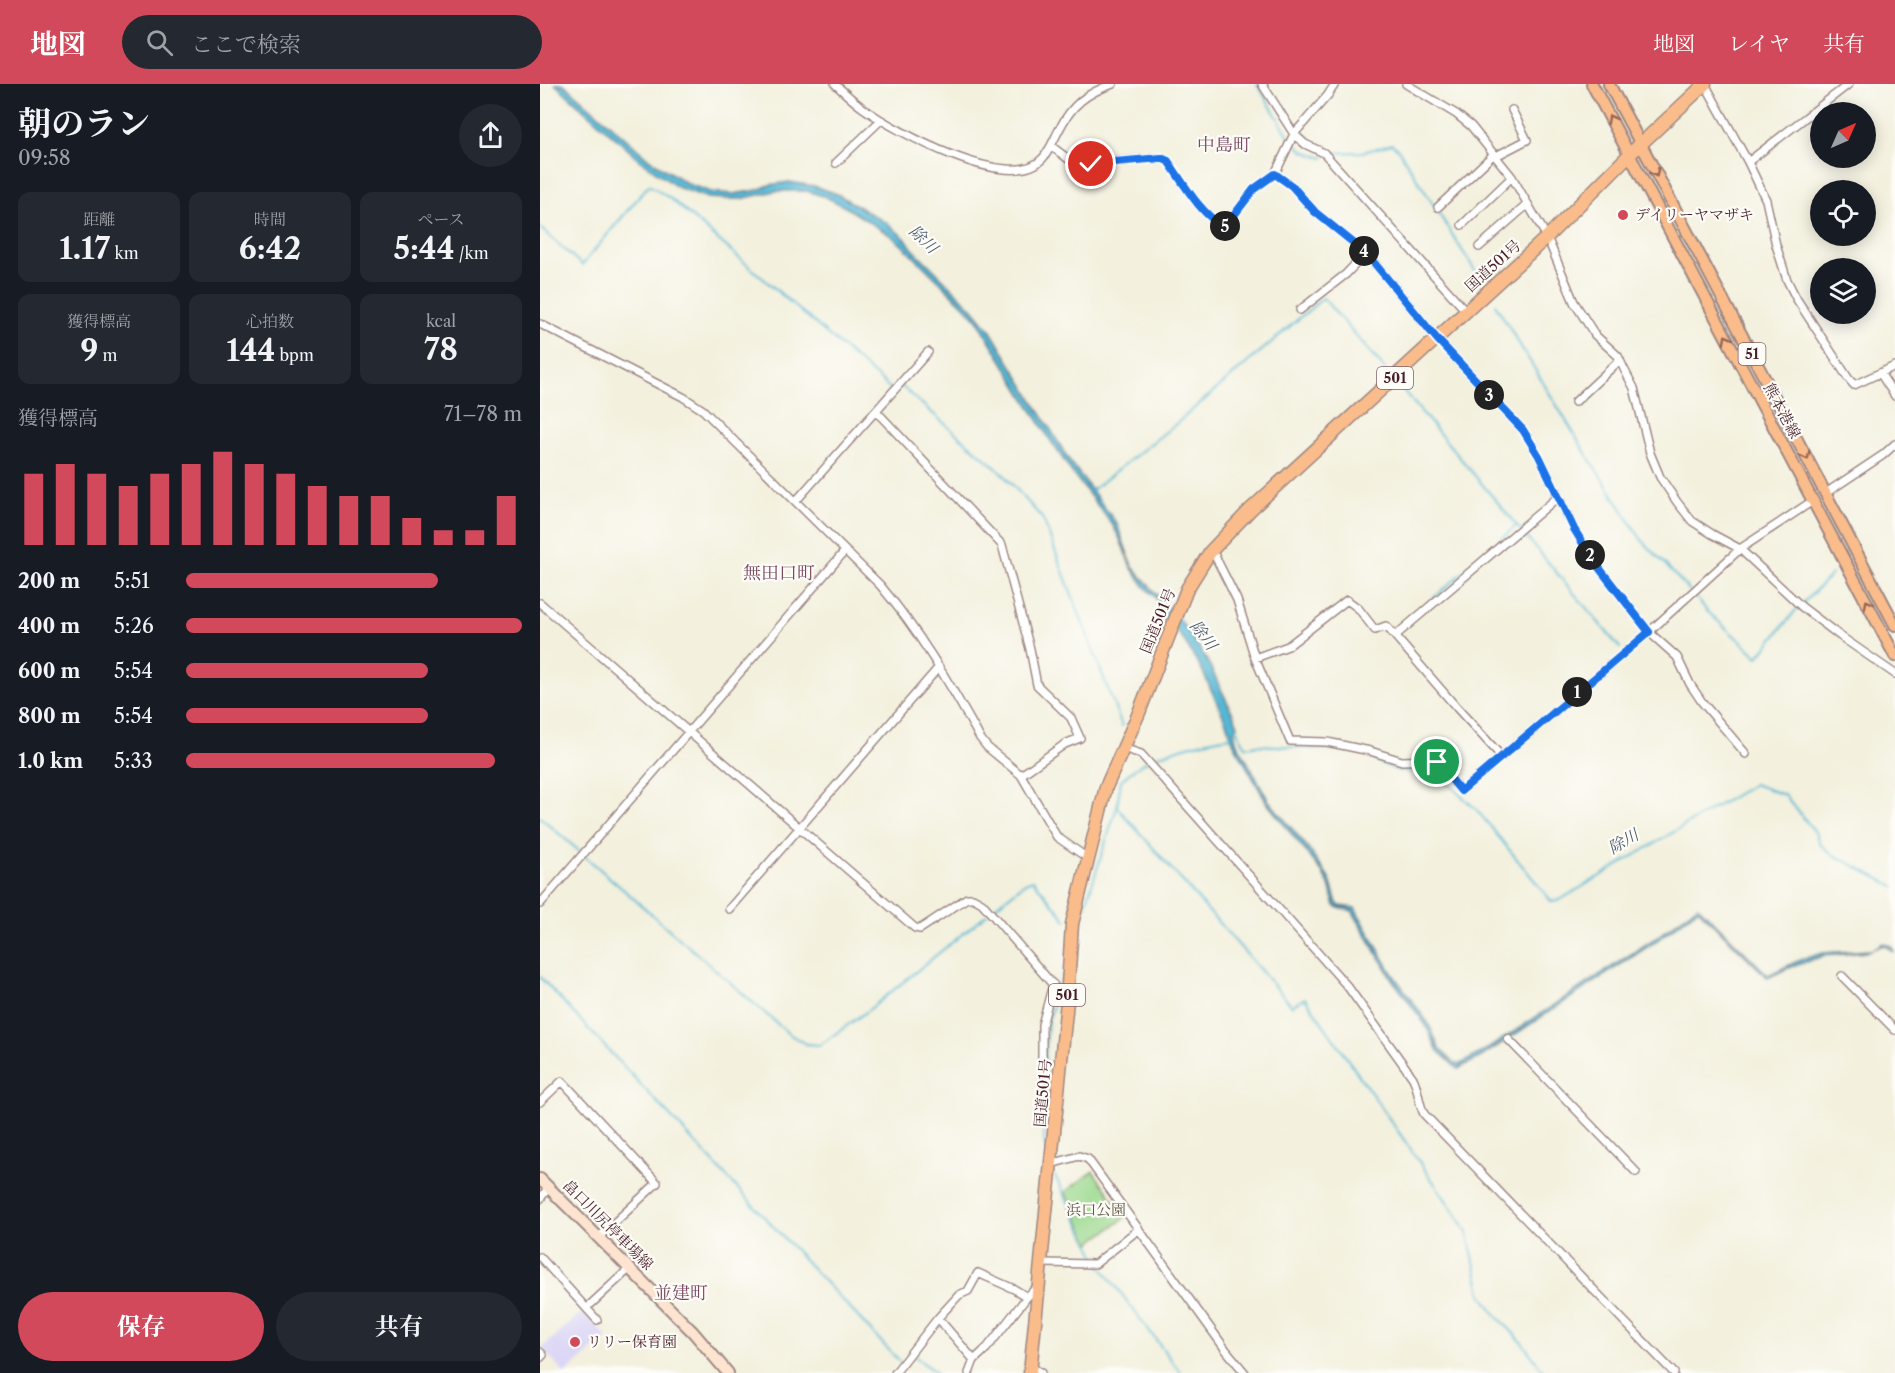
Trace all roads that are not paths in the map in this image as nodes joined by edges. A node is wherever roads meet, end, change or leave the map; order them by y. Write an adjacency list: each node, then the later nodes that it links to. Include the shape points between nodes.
1 (835, 84): 11 (street)
2 (1112, 84): 14 (street, via 1096,90 1073,108)
3 (1262, 84): 12 (street)
4 (1335, 84): 12 (street)
5 (1406, 84): 16 (street, via 1456,114)
6 (1592, 84): 15 (main road, 熊本港線 / 51, one-way to 6)
7 (1609, 84): 13 (main road, 熊本港線 / 51)
8 (1705, 84): 13 (highway, 国道501号 / 501); 17 (street)
9 (1849, 84): 17 (street)
10 (1512, 110): 16 (street, via 1527,140)
11 (881, 120): 14 (street, via 941,151 1002,170 1029,166 1042,159); 18 (street)
12 (1294, 134): 19 (street); 28 (street, via 1324,153)
13 (1641, 145): 15 (highway, 国道501号 / 501); 39 (main road, 熊本港線 / 51, one-way to 39)
14 (1051, 146): 19 (street, via 1075,164 1161,158 1168,161 1208,214 1225,227 1254,189)
15 (1630, 154): 24 (highway, 国道501号 / 501); 41 (main road, 熊本港線 / 51, one-way to 15)
16 (1495, 155): 20 (street); 22 (street)
17 (1748, 162): 34 (street, via 1766,200 1776,245 1796,297 1854,385)
18 (836, 163)
19 (1275, 174): 26 (street)
20 (1512, 177): 21 (street); 23 (street)
21 (1528, 204): 24 (street); 25 (street)
22 (1438, 207)
23 (1462, 225)
24 (1547, 237): 28 (highway, 国道501号 / 501); 32 (street, via 1574,302 1595,335)
25 (1479, 248)
26 (1366, 253): 27 (street); 30 (street)
27 (1300, 310)
28 (1466, 311): 30 (highway, 国道501号 / 501)
29 (540, 324): 42 (street, via 703,410)
30 (1437, 339): 40 (street, via 1523,430); 45 (highway, 国道501号 / 501, via 1250,510)
31 (928, 352): 37 (street)
32 (1620, 360): 36 (street); 43 (street, via 1634,388 1650,453 1666,485 1692,520)
33 (1895, 366): 34 (street)
34 (1880, 373): 35 (street)
35 (1895, 396)
36 (1575, 402)
37 (876, 412): 42 (street); 58 (street, via 1002,545 1037,685 1071,718 1080,738)
38 (1895, 444): 39 (street)
39 (1826, 493): 47 (main road, 熊本港線 / 51)
40 (1558, 497): 48 (street, via 1593,560); 49 (street)
41 (1814, 500): 43 (street); 50 (main road, 熊本港線 / 51, one-way to 41)
42 (796, 501): 44 (street)
43 (1740, 549): 48 (street); 53 (street, via 1802,607)
44 (845, 552): 52 (street, via 898,606); 54 (street)
45 (1210, 552): 51 (street, via 1237,600); 55 (highway, 国道501号 / 501, via 1187,589)
46 (540, 603): 54 (street)
47 (1895, 625)
48 (1649, 632): 56 (street, via 1677,657 1702,702); 57 (street)
49 (1395, 636): 51 (street, via 1386,626 1375,630 1347,600 1288,646); 57 (street)
50 (1895, 656)
51 (1255, 658): 57 (street, via 1290,741 1350,746 1402,761 1432,760 1461,791)
52 (939, 667): 58 (street, via 980,738); 59 (street)
53 (1895, 674)
54 (690, 732): 59 (street); 61 (street)
55 (1123, 748): 60 (highway, 国道501号 / 501, via 1106,787); 93 (street, via 1141,754 1348,987 1413,1078 1424,1114)
56 (1746, 754)
57 (1502, 757)
58 (1021, 775): 60 (street, via 1056,837)
59 (800, 828): 62 (street); 64 (street, via 915,928 920,929 967,898 982,903)
60 (1089, 859): 65 (highway, 国道501号 / 501, via 1072,924)
61 (540, 904)
62 (729, 909)
63 (1842, 975): 66 (street)
64 (1053, 984): 65 (street); 68 (street, via 1042,1025)
65 (1067, 1001): 70 (highway, 国道501号 / 501)
66 (1895, 1030)
67 (1508, 1039): 71 (street)
68 (1042, 1056)
69 (540, 1102): 76 (street, via 562,1081 657,1183)
70 (1051, 1164): 75 (street, via 1079,1156 1088,1159); 78 (highway, 国道501号 / 501)
71 (1636, 1172)
72 (540, 1179): 73 (main road, 畠口川尻停車場線)
73 (549, 1187): 74 (street); 76 (main road, 畠口川尻停車場線)
74 (540, 1199)
75 (1139, 1229): 78 (street, via 1095,1264); 92 (street)
76 (599, 1237): 79 (main road, 畠口川尻停車場線)
77 (540, 1257): 84 (street)
78 (1042, 1263): 80 (highway, 国道501号 / 501)
79 (630, 1269): 82 (street); 88 (main road, 畠口川尻停車場線, via 693,1332)
80 (1038, 1286): 81 (street); 89 (highway, 国道501号 / 501)
81 (1027, 1297): 83 (street, via 978,1273 968,1291 959,1295); 87 (street)
82 (591, 1304)
83 (938, 1318): 87 (street); 90 (street)
84 (597, 1320)
85 (540, 1352): 86 (street)
86 (540, 1358)
87 (974, 1360): 91 (street)
88 (723, 1371)
89 (1034, 1371)
90 (895, 1373)
91 (969, 1373)
92 (1245, 1373)
93 (1674, 1373)

